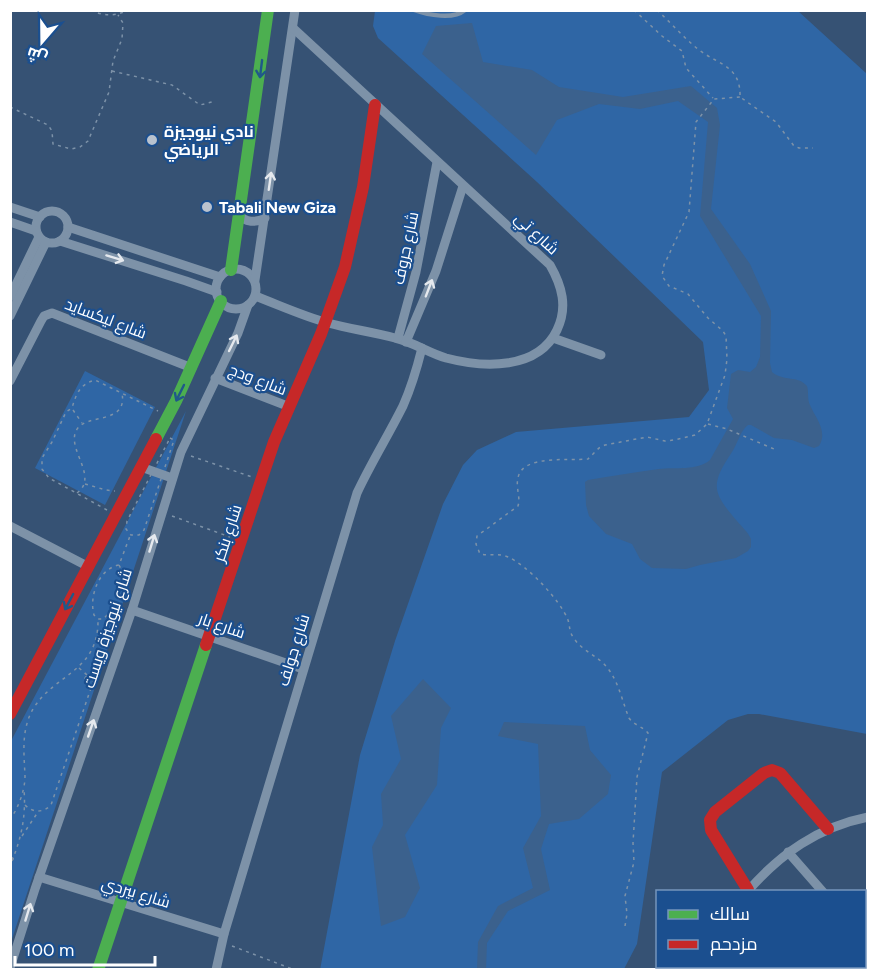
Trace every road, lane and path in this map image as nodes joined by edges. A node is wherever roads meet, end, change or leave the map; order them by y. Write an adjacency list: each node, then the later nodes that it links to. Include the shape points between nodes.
1 (91, 10): 9 (path)
2 (127, 10): 9 (path)
3 (268, 10): 21 (street, one-way to 21)
4 (295, 10): 10 (street)
5 (414, 10): 6 (lane, via 457,15)
6 (465, 10)
7 (634, 10): 13 (path, via 682,51 686,68)
8 (657, 10): 12 (path, via 699,50 730,69 740,88)
9 (118, 15): 11 (path, via 124,31)
10 (293, 28): 15 (street, شارع تي); 23 (street, one-way to 10)
11 (111, 70): 14 (path, via 172,85 200,105); 16 (path, via 106,101 88,141 80,147 53,144 48,125)
12 (740, 97): 13 (path); 17 (path, via 776,122 794,146)
13 (714, 99): 51 (path, via 696,122 689,212 662,276 669,286 688,294 726,336 725,375)
14 (216, 101)
15 (375, 105): 18 (street, شارع تي); 38 (street, شارع بنكر, via 355,229)
16 (10, 107)
17 (813, 148)
18 (438, 162): 19 (street, شارع تي); 40 (street, شارع جروف)
19 (463, 186): 39 (street, شارع تي, via 550,265 560,282 564,301 562,320); 40 (street, شارع جروف, one-way to 19, via 436,271)
20 (10, 207): 22 (street)
21 (240, 214): 23 (street, via 250,221); 29 (street)
22 (40, 217): 25 (street, via 47,212 60,214); 26 (street, via 36,223)
23 (265, 218): 31 (street)
24 (10, 222): 26 (street)
25 (68, 227): 27 (street); 28 (street)
26 (40, 237): 27 (street); 34 (street); 37 (street)
27 (60, 241): 32 (street, one-way to 32)
28 (190, 268): 30 (street); 32 (street)
29 (231, 270): 30 (street); 31 (street, via 247,272)
30 (220, 277): 35 (street)
31 (255, 280): 33 (street)
32 (186, 281): 35 (street)
33 (255, 296): 36 (street); 38 (street)
34 (10, 297)
35 (219, 297): 36 (street, via 231,308); 43 (street)
36 (248, 305): 44 (street, شارع نيوجيزة ويست, one-way to 36)
37 (10, 316)
38 (326, 322): 40 (street); 47 (street, شارع بنكر)
39 (553, 338): 41 (street, via 523,360 503,363 466,362); 42 (street)
40 (402, 340): 41 (street)
41 (422, 348): 72 (street, شارع جولف, via 404,404 357,493)
42 (601, 355)
43 (192, 368): 45 (street, شارع ليكسايد, via 52,313 44,316); 49 (street, one-way to 49)
44 (215, 378): 47 (street, شارع ودج); 53 (street, شارع نيوجيزة ويست)
45 (10, 381)
46 (122, 393): 48 (path, via 89,381 80,388); 49 (path); 50 (path, via 123,403 117,412)
47 (290, 407): 56 (street, شارع بنكر)
48 (72, 408): 50 (path); 59 (path, via 66,412 41,464 49,478)
49 (168, 416): 54 (street)
50 (82, 424): 57 (path, via 75,438)
51 (707, 424): 52 (path); 92 (path, via 691,436 665,441 631,438 605,445 588,459 533,464 518,475 518,506 477,536 480,554 510,558 546,588 567,618 573,638 610,670 633,724 648,734 637,777 634,862 625,896)
52 (774, 449)
53 (181, 452): 55 (street, شارع نيوجيزة ويست); 56 (path)
54 (152, 471): 54 (path, via 174,440 173,438 170,438); 55 (street); 58 (street); 63 (path, via 127,520 126,529); 63 (path, via 144,530)
55 (172, 478): 60 (street, شارع نيوجيزة ويست)
56 (261, 480): 64 (street, شارع بنكر)
57 (84, 484): 58 (path); 59 (path)
58 (128, 491): 61 (street)
59 (76, 493): 61 (path)
60 (162, 512): 64 (path); 68 (street, شارع نيوجيزة ويست, one-way to 60)
61 (116, 514): 66 (street)
62 (11, 528): 66 (street)
63 (131, 535): 65 (path)
64 (242, 541): 70 (street, شارع بنكر)
65 (119, 565): 67 (path, via 125,578); 69 (path, via 110,568 95,589 92,611)
66 (88, 567): 75 (street, one-way to 75)
67 (123, 591): 69 (path, via 113,610); 74 (path)
68 (132, 610): 70 (street, شارع بار); 87 (street, شارع نيوجيزة ويست, one-way to 68)
69 (98, 619): 71 (path, via 96,641)
70 (210, 637): 72 (street, شارع بار); 91 (street, شارع بنكر)
71 (79, 668): 73 (path); 76 (path, via 47,691 27,721)
72 (303, 669): 93 (street, شارع جولف)
73 (87, 675): 74 (path); 74 (path, via 86,683)
74 (94, 680): 78 (path, via 51,805)
75 (10, 714)
76 (24, 785): 77 (path); 80 (path)
77 (26, 805): 78 (path); 82 (path)
78 (38, 812): 82 (path)
79 (867, 817): 81 (street)
80 (10, 820)
81 (828, 829): 84 (street); 88 (street, via 780,772 764,773 710,820 711,830)
82 (22, 837): 85 (path)
83 (10, 850): 85 (path)
84 (788, 852): 89 (street); 90 (street)
85 (12, 861): 86 (path)
86 (10, 866)
87 (39, 877): 91 (street, شارع بيردي); 94 (street, شارع نيوجيزة ويست, one-way to 87)
88 (746, 890)
89 (748, 890)
90 (821, 890)
91 (121, 903): 93 (street, شارع بيردي); 95 (street, شارع بنكر)
92 (625, 927)
93 (223, 938): 96 (street, شارع جولف); 97 (path)
94 (10, 968)
95 (98, 969)
96 (216, 969)
97 (295, 969)

